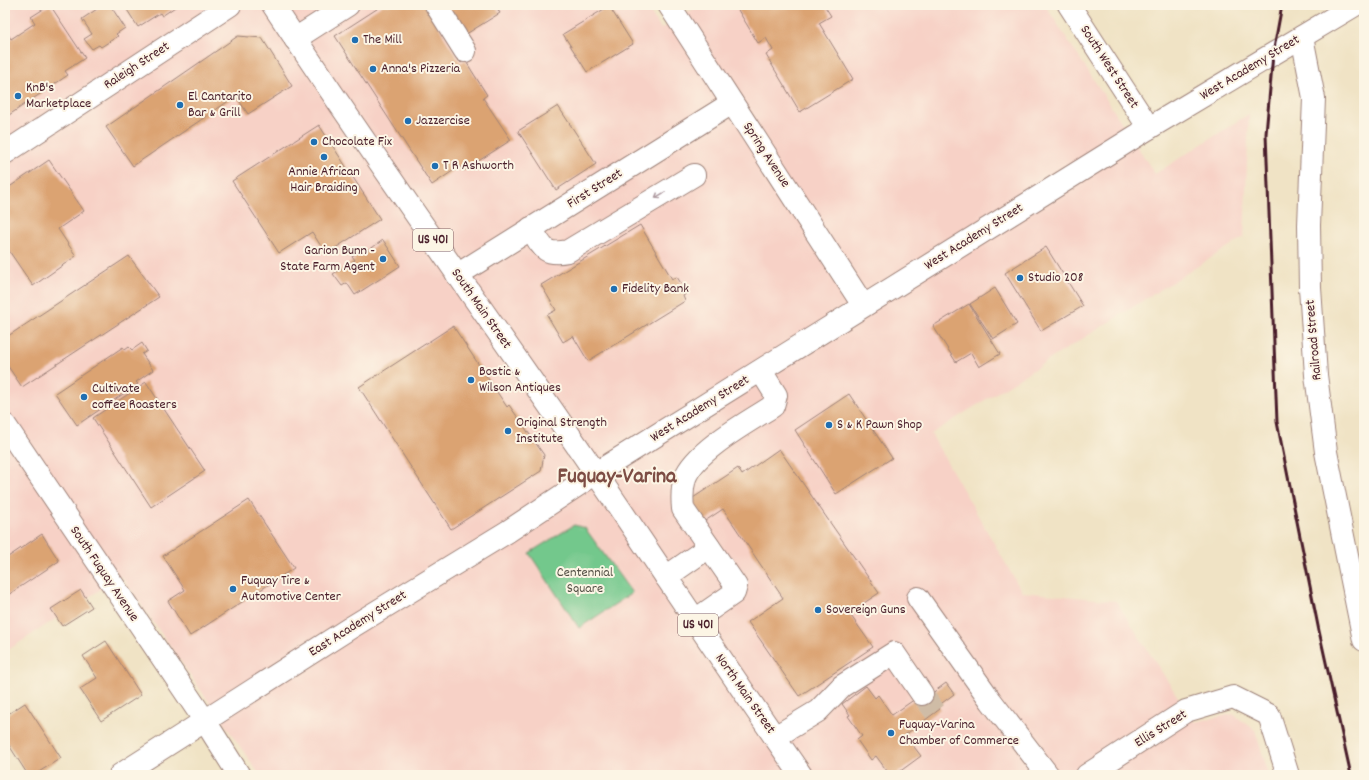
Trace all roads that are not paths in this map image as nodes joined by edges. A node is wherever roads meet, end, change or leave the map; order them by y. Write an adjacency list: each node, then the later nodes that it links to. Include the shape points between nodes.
1 (230, 5): 15 (street, Raleigh Street)
2 (273, 5): 11 (street, South Main Street / US 401)
3 (348, 5): 11 (street)
4 (436, 5): 12 (street)
5 (669, 5): 13 (street, Spring Avenue)
6 (1069, 5): 14 (street, South West Street)
7 (1355, 5): 10 (street, West Academy Street)
8 (1360, 5): 9 (street)
9 (1364, 12)
10 (1302, 37): 14 (street, West Academy Street); 27 (street, Railroad Street, via 1314,98 1309,225 1316,374 1326,452)
11 (295, 39): 18 (street, South Main Street / US 401)
12 (465, 51)
13 (732, 103): 17 (street, First Street); 19 (street, Spring Avenue)
14 (1149, 128): 19 (street, West Academy Street)
15 (5, 153)
16 (694, 175): 17 (street, one-way to 17, via 568,251 556,254 544,250)
17 (531, 228): 18 (street, First Street)
18 (457, 274): 22 (street, South Main Street / US 401)
19 (862, 305): 20 (street, West Academy Street)
20 (761, 371): 22 (street, West Academy Street); 23 (street, via 776,395 772,406 704,453 692,465 685,478 683,509)
21 (5, 425): 29 (street, South Fuquay Avenue)
22 (596, 473): 24 (street, North Main Street / US 401); 29 (street, East Academy Street, via 507,532)
23 (709, 547): 24 (street); 26 (street, via 736,586 734,593)
24 (666, 577): 26 (street, North Main Street / US 401)
25 (918, 598): 34 (street, via 991,701)
26 (695, 620): 30 (street, North Main Street / US 401)
27 (1364, 640)
28 (922, 694): 30 (street, via 894,653 842,686 818,711)
29 (205, 721): 31 (street, East Academy Street); 32 (street, South Fuquay Avenue)
30 (775, 737): 33 (street, North Main Street / US 401)
31 (120, 775)
32 (239, 775)
33 (801, 775)
34 (1048, 775)
35 (1087, 775): 36 (street, Ellis Street, via 1186,711 1233,697 1269,715)
36 (1288, 775)

